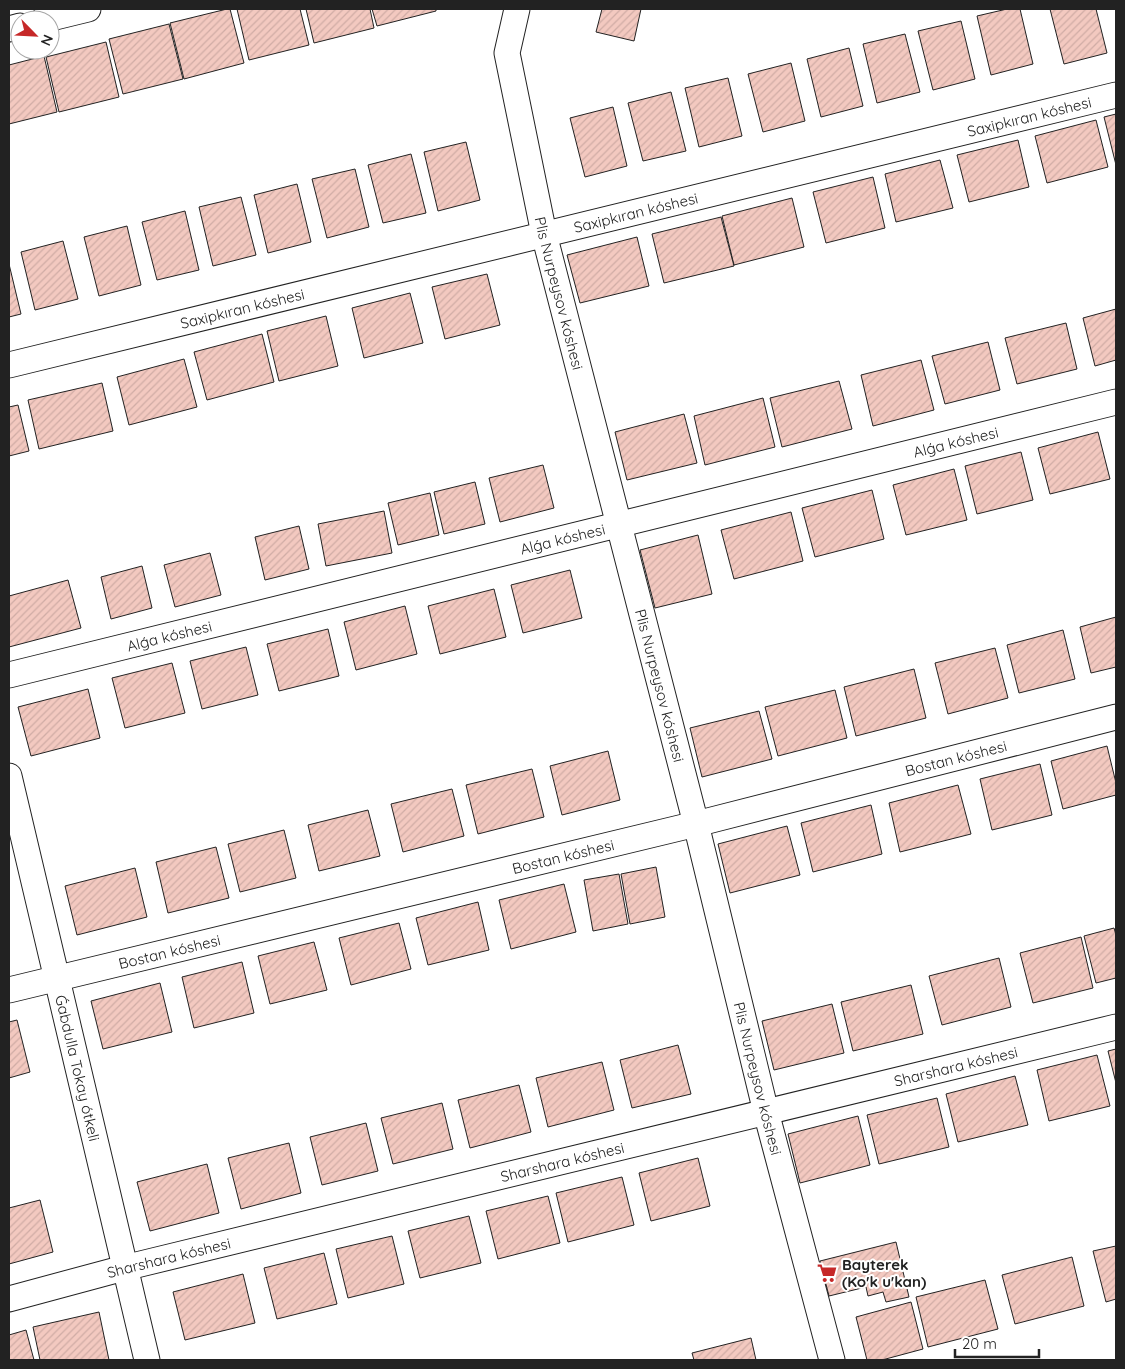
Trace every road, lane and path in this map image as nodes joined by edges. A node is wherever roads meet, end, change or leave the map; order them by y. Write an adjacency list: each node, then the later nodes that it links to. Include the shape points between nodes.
1 (88, 9): 3 (street)
2 (516, 9): 5 (street, Plis Nurpeysov kóshesi, via 508,53)
3 (60, 16)
4 (1116, 95): 5 (street, Saxipkıran kóshesi)
5 (544, 234): 6 (street, Saxipkıran kóshesi); 8 (street, Plis Nurpeysov kóshesi)
6 (9, 365)
7 (1116, 402): 8 (street, Alǵa kóshesi)
8 (619, 524): 9 (street, Alǵa kóshesi); 12 (street, Plis Nurpeysov kóshesi)
9 (9, 675)
10 (1116, 717): 12 (street, Bostan kóshesi)
11 (9, 776): 13 (street, Ǵabdulla Tokay ótkeli)
12 (696, 824): 13 (street, Bostan kóshesi); 16 (street, Plis Nurpeysov kóshesi)
13 (56, 978): 14 (street, Bostan kóshesi); 17 (street, Ǵabdulla Tokay ótkeli)
14 (9, 990)
15 (1116, 1027): 16 (street, Sharshara kóshesi)
16 (766, 1112): 17 (street, Sharshara kóshesi); 20 (street, Plis Nurpeysov kóshesi)
17 (124, 1268): 18 (street, Sharshara kóshesi); 19 (street, Ǵabdulla Tokay ótkeli)
18 (9, 1299)
19 (147, 1360)
20 (832, 1360)

